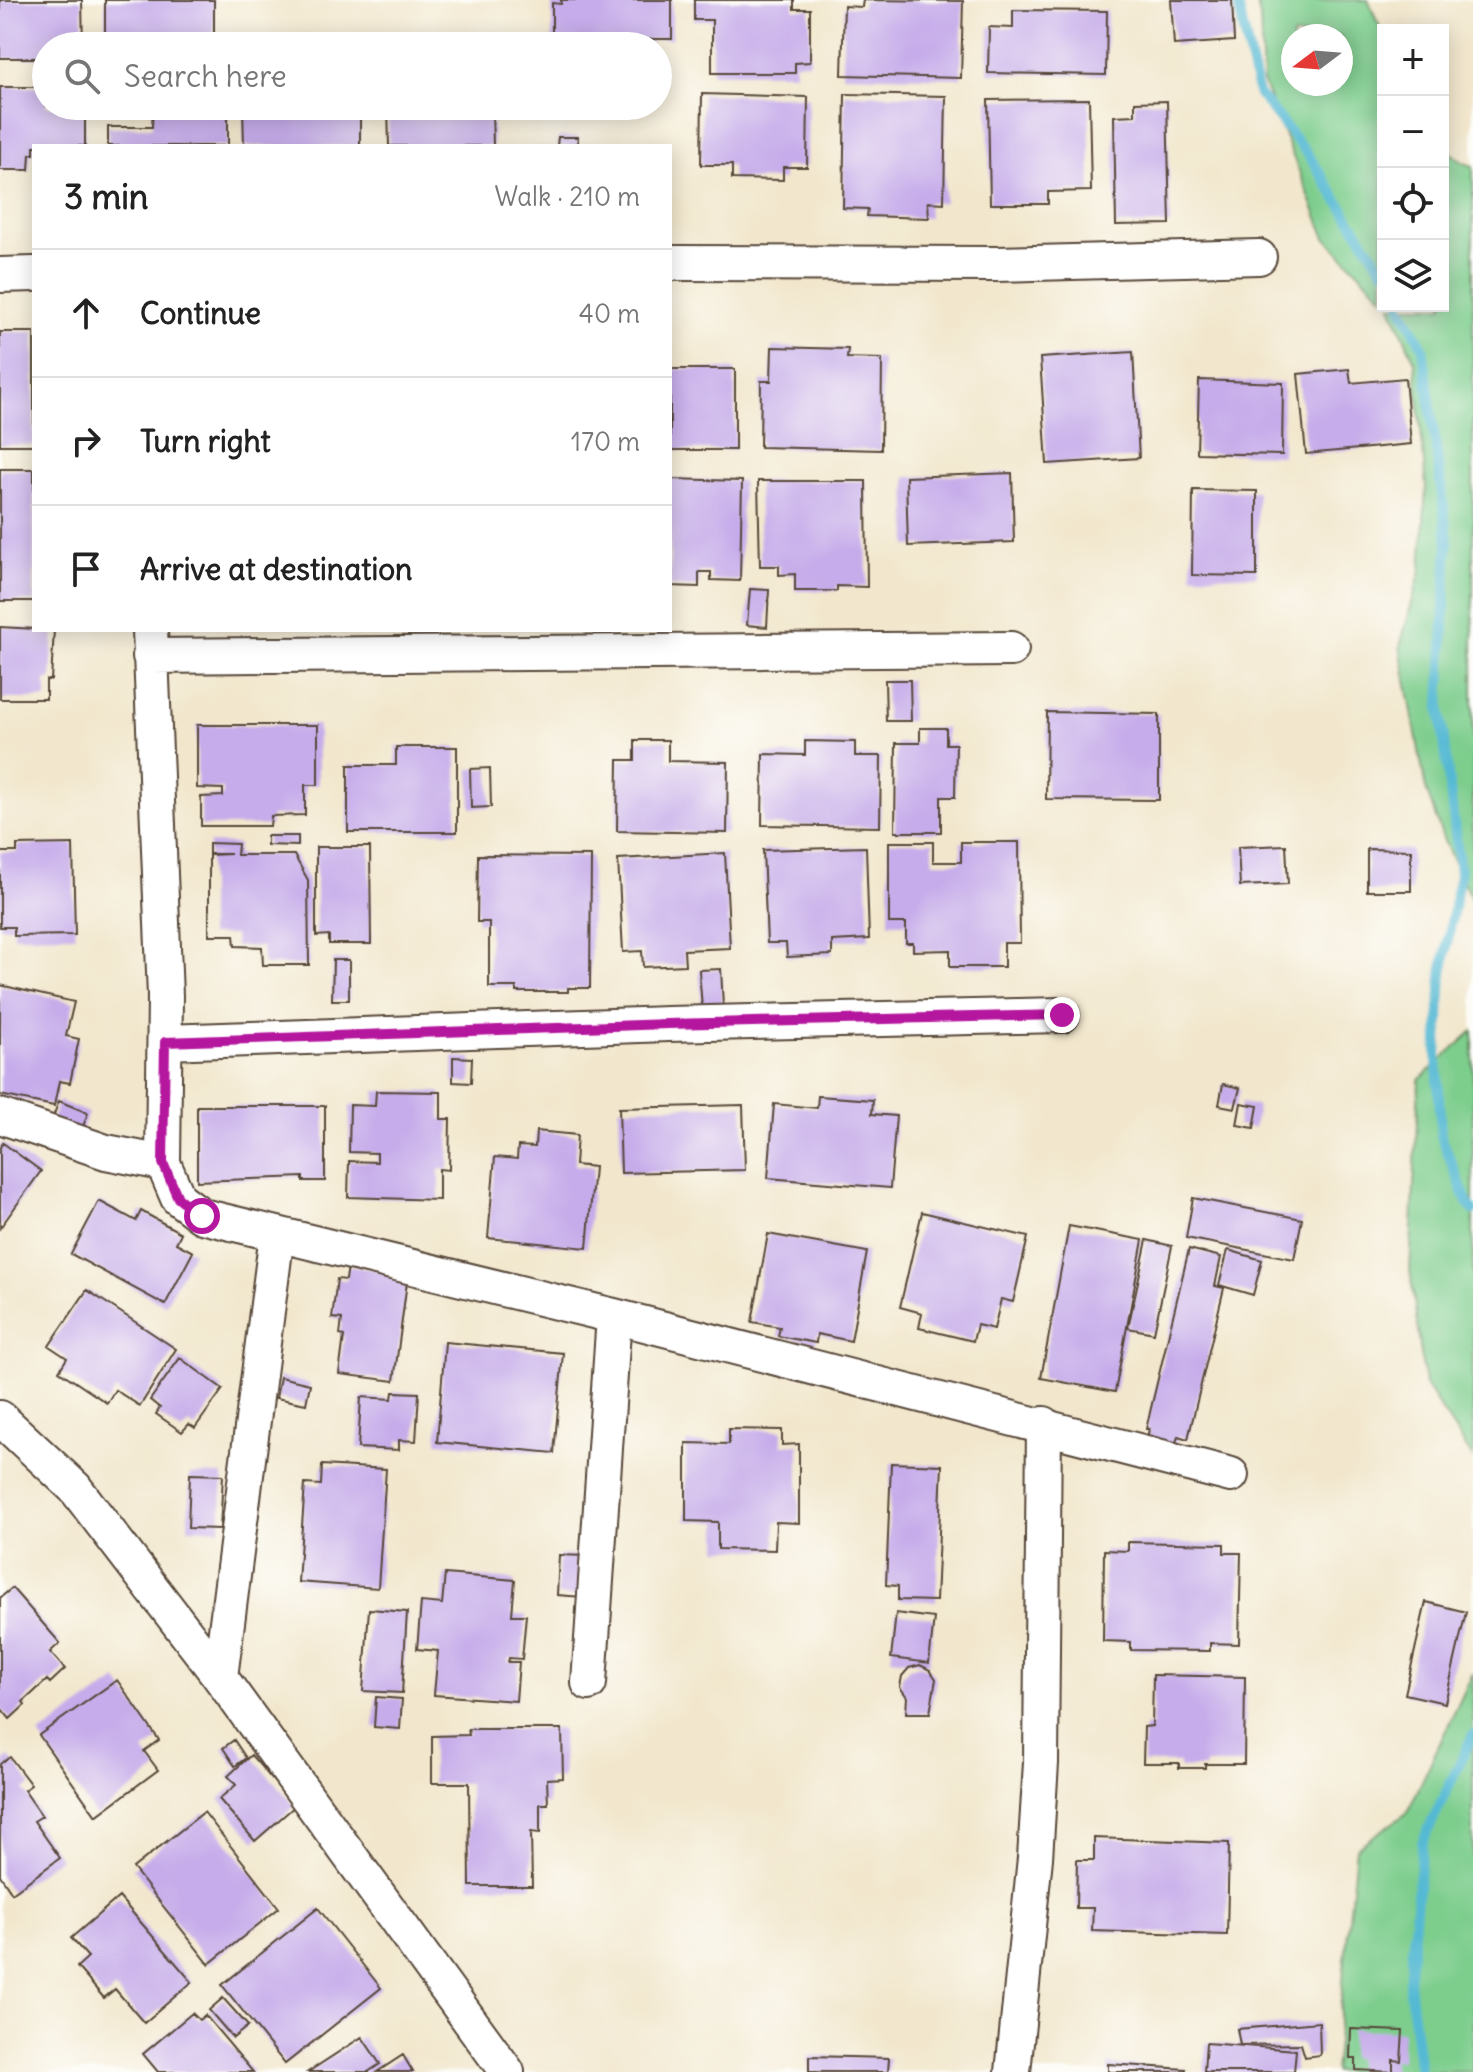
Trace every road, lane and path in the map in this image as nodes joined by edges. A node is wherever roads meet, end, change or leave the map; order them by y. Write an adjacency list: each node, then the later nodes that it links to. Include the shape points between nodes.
1 (1259, 257): 2 (street, via 996,264)
2 (672, 263)
3 (32, 274): 4 (street)
4 (0, 275)
5 (150, 643): 6 (street); 8 (street)
6 (1011, 649)
7 (1062, 1015): 8 (street)
8 (165, 1042): 10 (street)
9 (0, 1116): 10 (street, via 106,1152)
10 (163, 1163): 11 (street, via 178,1198 202,1216)
11 (277, 1234): 12 (street); 16 (street)
12 (614, 1316): 14 (street); 17 (street)
13 (0, 1418): 16 (street, via 75,1488)
14 (1044, 1424): 15 (street); 19 (street, via 1041,1763)
15 (1231, 1475)
16 (220, 1677): 18 (street)
17 (589, 1683)
18 (507, 2072)
19 (1013, 2072)

